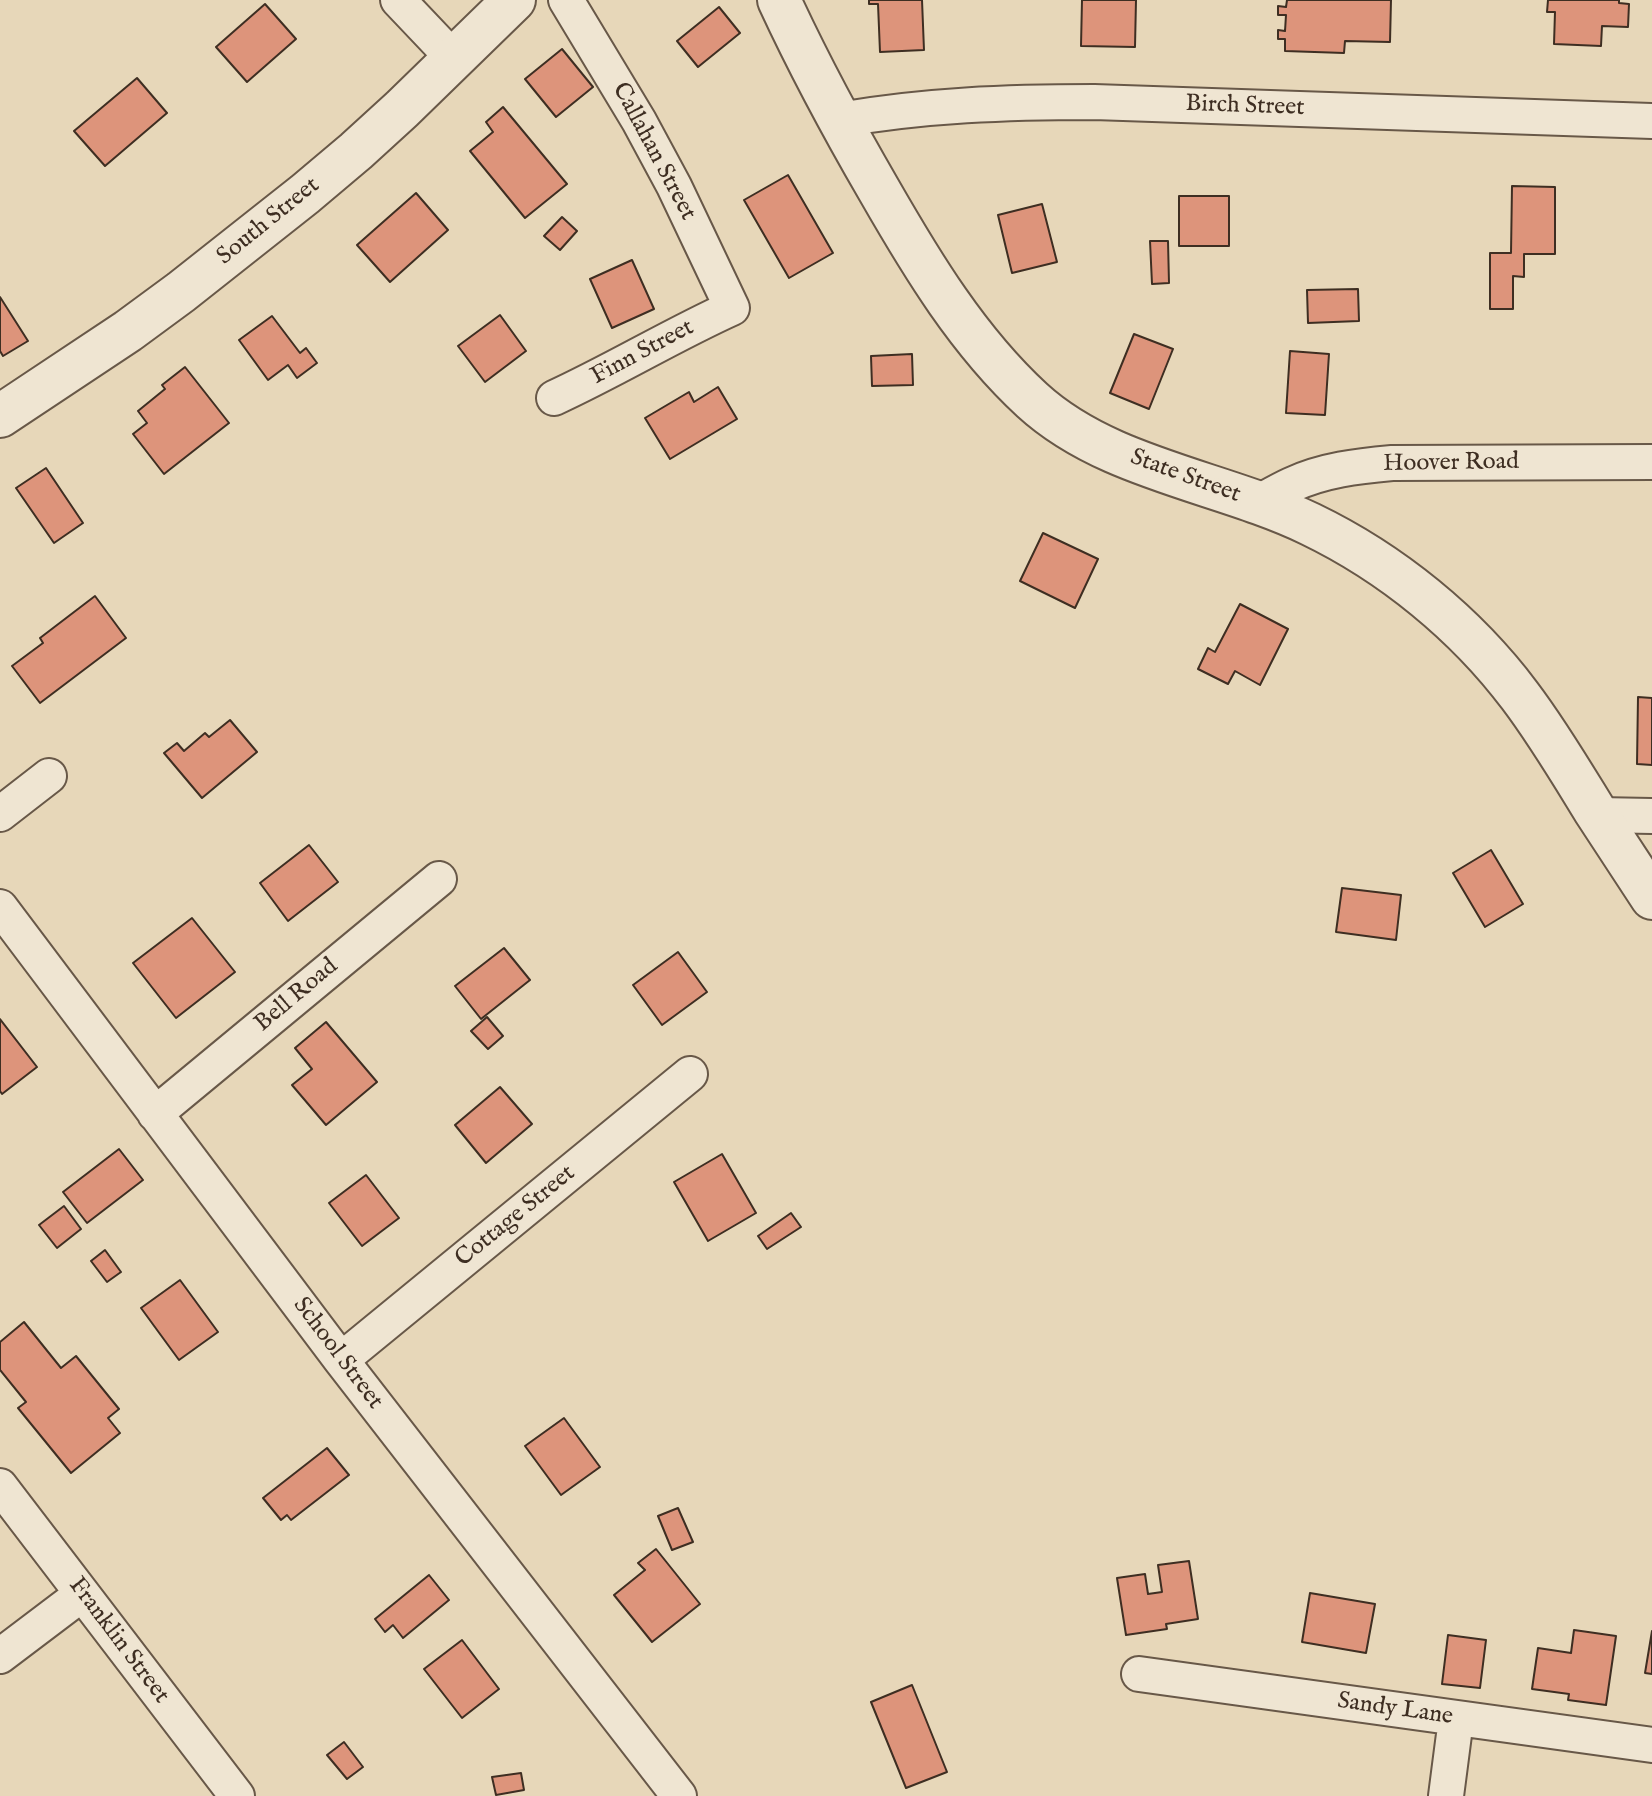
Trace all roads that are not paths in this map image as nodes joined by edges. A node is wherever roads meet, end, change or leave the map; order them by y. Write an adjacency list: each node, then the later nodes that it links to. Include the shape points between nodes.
1 (398, 0): 5 (street)
2 (514, 0): 5 (street, South Street)
3 (566, 0): 8 (street, Callahan Street, via 639,121)
4 (779, 0): 6 (street, State Street)
5 (454, 59): 10 (street, South Street, via 356,151 243,243 128,331)
6 (839, 120): 7 (street, Birch Street, via 957,105 1094,102); 12 (street, State Street, via 961,320 1033,402 1114,451)
7 (1652, 121)
8 (732, 308): 9 (street, Finn Street)
9 (554, 398)
10 (0, 416)
11 (1652, 462): 12 (street, Hoover Road, via 1354,466 1294,484)
12 (1257, 503): 15 (street, State Street, via 1358,549 1445,615 1519,695)
13 (49, 776): 14 (street)
14 (0, 814)
15 (1598, 815): 16 (street); 18 (street, State Street)
16 (1652, 816)
17 (439, 879): 21 (street, Bell Road)
18 (1652, 898)
19 (0, 907): 21 (street, School Street)
20 (690, 1074): 22 (street, Cottage Street)
21 (155, 1114): 22 (street, School Street)
22 (341, 1360): 30 (street, School Street)
23 (0, 1486): 24 (street, Franklin Street)
24 (82, 1594): 25 (street); 29 (street, Franklin Street)
25 (0, 1656)
26 (1139, 1674): 27 (street, Sandy Lane)
27 (1456, 1719): 28 (street, Sandy Lane); 31 (street)
28 (1652, 1745)
29 (237, 1796)
30 (679, 1796)
31 (1446, 1796)

